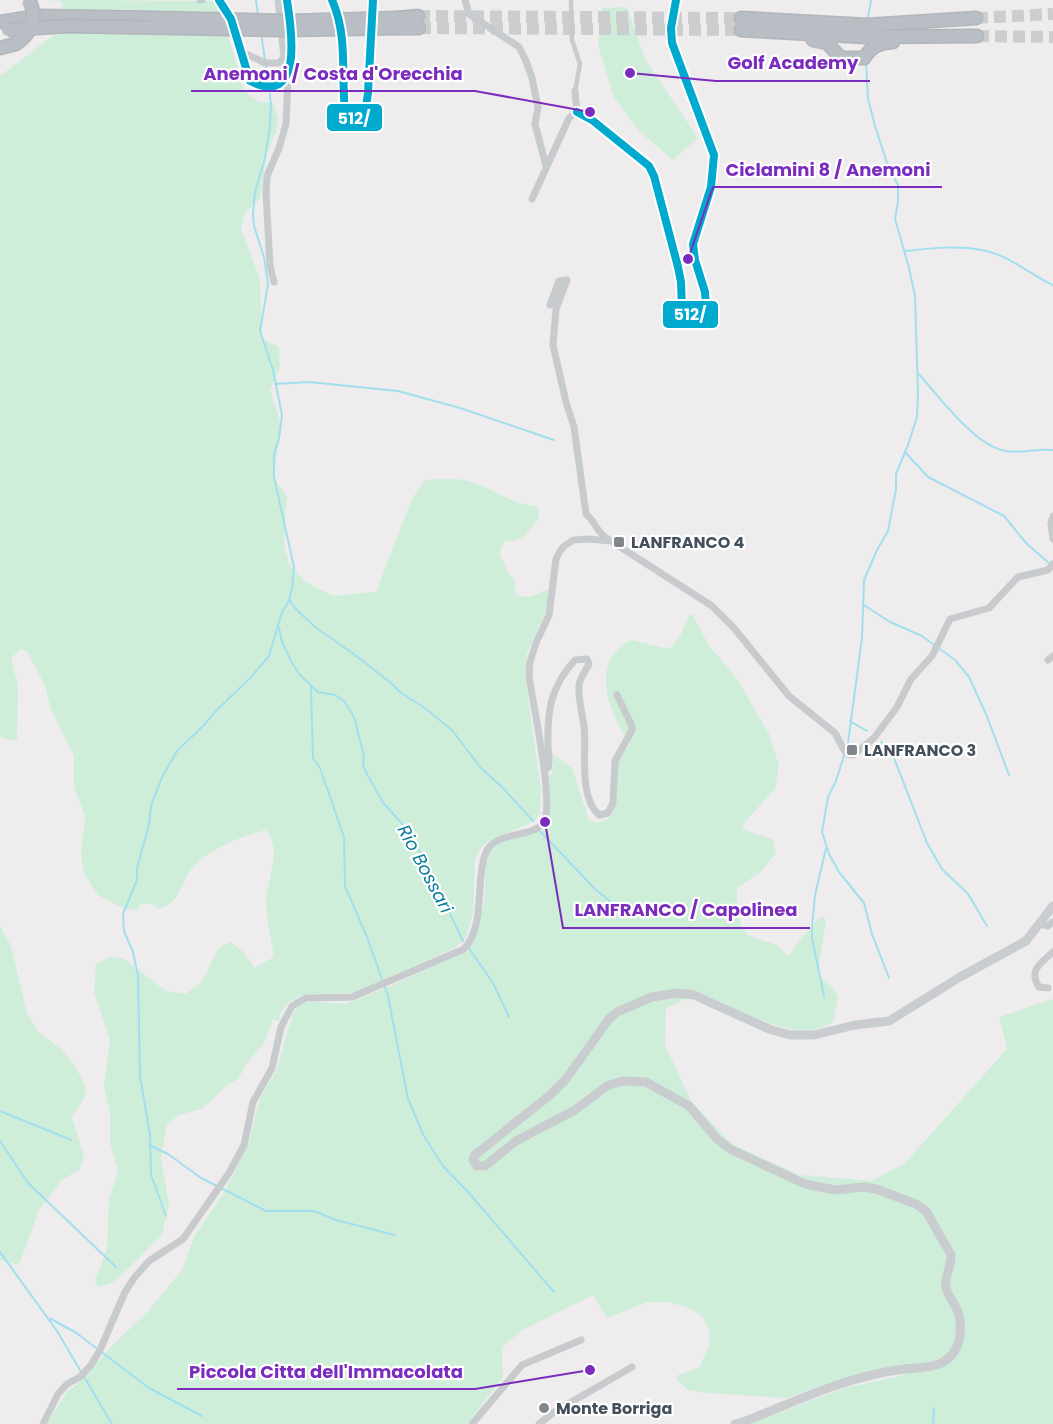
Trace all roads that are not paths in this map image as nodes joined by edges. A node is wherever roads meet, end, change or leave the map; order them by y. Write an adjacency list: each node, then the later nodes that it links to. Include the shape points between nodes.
1 (29, 0): 15 (highway, bridge, via 34,13 25,37)
2 (219, 0): 16 (street, via 231,19)
3 (278, 0): 16 (street, via 284,57 272,65)
4 (287, 0): 17 (street, via 292,38)
5 (332, 0): 6 (street, via 340,14 344,39 345,111 349,117 357,118 365,112 367,101)
6 (373, 0)
7 (465, 0): 20 (street, via 470,14 519,48 526,61 538,107 535,124)
8 (571, 0): 18 (street, via 572,40 580,64)
9 (676, 0): 19 (street, via 672,43 714,155 711,190 693,243 707,304 698,315 682,310 678,267 649,166)
10 (976, 18): 14 (highway, via 867,25 741,24)
11 (419, 22): 12 (highway)
12 (398, 23): 13 (highway, bridge, via 287,30 67,26); 13 (highway, bridge, via 38,16)
13 (2, 29)
14 (779, 33): 14 (highway, via 866,37 971,36 881,43 870,48 864,58 841,58 827,43)
15 (0, 48)
16 (242, 52): 17 (street, via 250,81 259,86 283,82)
17 (288, 77): 22 (street, via 286,124 267,176)
18 (575, 91): 19 (street)
19 (577, 112): 20 (street, via 569,118)
20 (546, 166): 21 (street)
21 (532, 199)
22 (274, 282)
23 (550, 305): 26 (street, via 559,281 567,280 556,309 553,345 574,427 586,514)
24 (1053, 516): 25 (street)
25 (1053, 539)
26 (611, 541): 27 (street, via 712,606 789,696 835,733 848,754 874,738 911,679 932,656 951,619 989,608 1018,577 1048,570); 29 (street, via 573,540 556,559 549,615 536,643 529,677)
27 (1053, 564)
28 (617, 695): 29 (street, via 632,726 615,761 610,811 599,815 592,805 583,760 579,689 589,664 587,659 575,660 554,690 549,719 550,765)
29 (544, 769): 37 (street, via 545,819 535,829 496,841 488,848 476,924 464,949 352,998 306,998 291,1006 272,1068 253,1102 244,1145 229,1173 183,1239 149,1261 134,1278 91,1365 58,1394)
30 (1053, 906): 32 (main road)
31 (1053, 922): 32 (street, via 1048,926)
32 (1040, 924): 40 (main road, via 1017,947 889,1021 879,1023 814,1035 790,1035 694,995 667,993 629,1005 609,1019 550,1095 475,1155 477,1166 485,1166 516,1141 575,1110 607,1086 622,1081 646,1082 689,1106 730,1149 805,1184 835,1190 876,1189 926,1211 951,1255 946,1288 958,1312 959,1338 948,1360 933,1367 871,1375 834,1386)
33 (1053, 952): 34 (street, via 1034,973 1039,987)
34 (1048, 988)
35 (581, 1340): 38 (street, via 522,1365)
36 (632, 1367): 39 (street)
37 (43, 1424)
38 (472, 1424)
39 (539, 1424)
40 (735, 1424)

